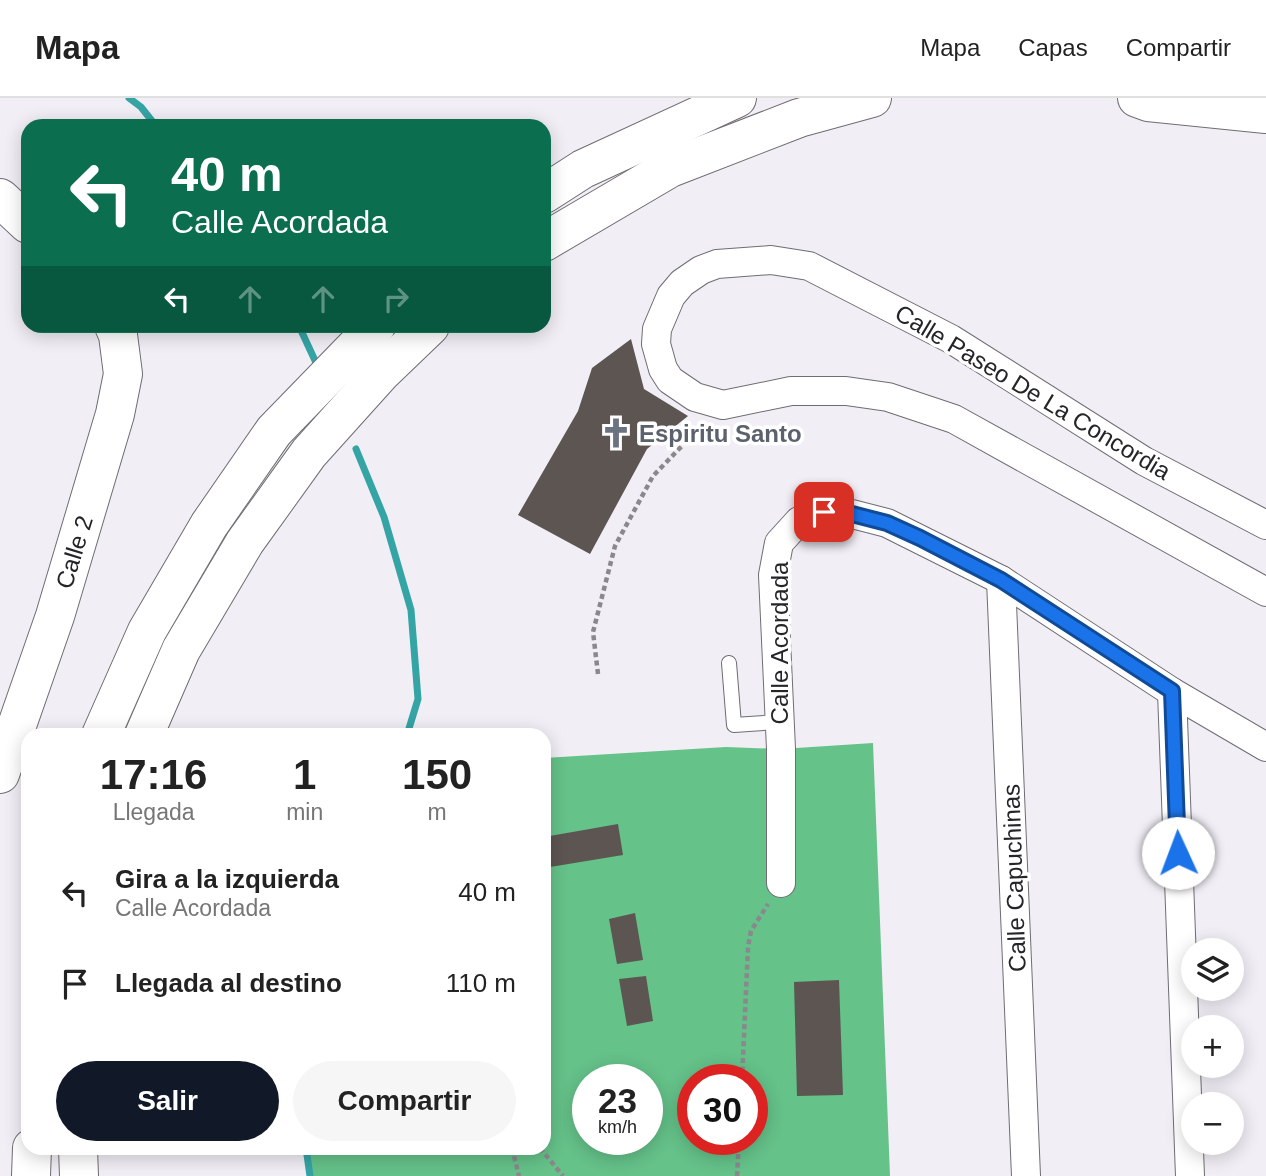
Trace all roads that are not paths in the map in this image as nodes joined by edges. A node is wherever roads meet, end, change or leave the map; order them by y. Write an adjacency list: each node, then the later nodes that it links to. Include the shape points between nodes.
1 (737, 98): 5 (main road, via 583,170)
2 (872, 98): 8 (main road, via 799,118 670,168)
3 (1137, 98): 4 (main road)
4 (1266, 114)
5 (551, 190)
6 (0, 198): 7 (main road)
7 (21, 218)
8 (551, 238)
9 (117, 333): 21 (main road, Calle 2, via 122,374 115,414 55,615)
10 (369, 333): 18 (main road, via 274,432 209,525 148,631)
11 (423, 333): 19 (main road, via 309,453 245,542 181,650)
12 (1266, 525): 14 (street, Calle Paseo De La Concordia, via 1144,461 951,339 823,272 789,262 717,264 682,283 657,329 656,344 670,380 708,402 723,405 791,391 846,391 888,397 954,419)
13 (1001, 580): 16 (street, Calle Acordada); 17 (street, Calle Acordada, via 887,523 824,512 799,521 779,543 773,575); 27 (street, Calle Capuchinas)
14 (1266, 592)
15 (729, 663): 17 (lane, via 734,725)
16 (1172, 691): 20 (street, Calle Acordada); 28 (street)
17 (778, 722): 22 (street, Calle Acordada)
18 (104, 728)
19 (147, 728)
20 (1266, 747)
21 (0, 774)
22 (781, 883)
23 (32, 1155): 25 (main road)
24 (78, 1155): 26 (main road)
25 (31, 1176)
26 (79, 1176)
27 (1026, 1176)
28 (1190, 1176)

